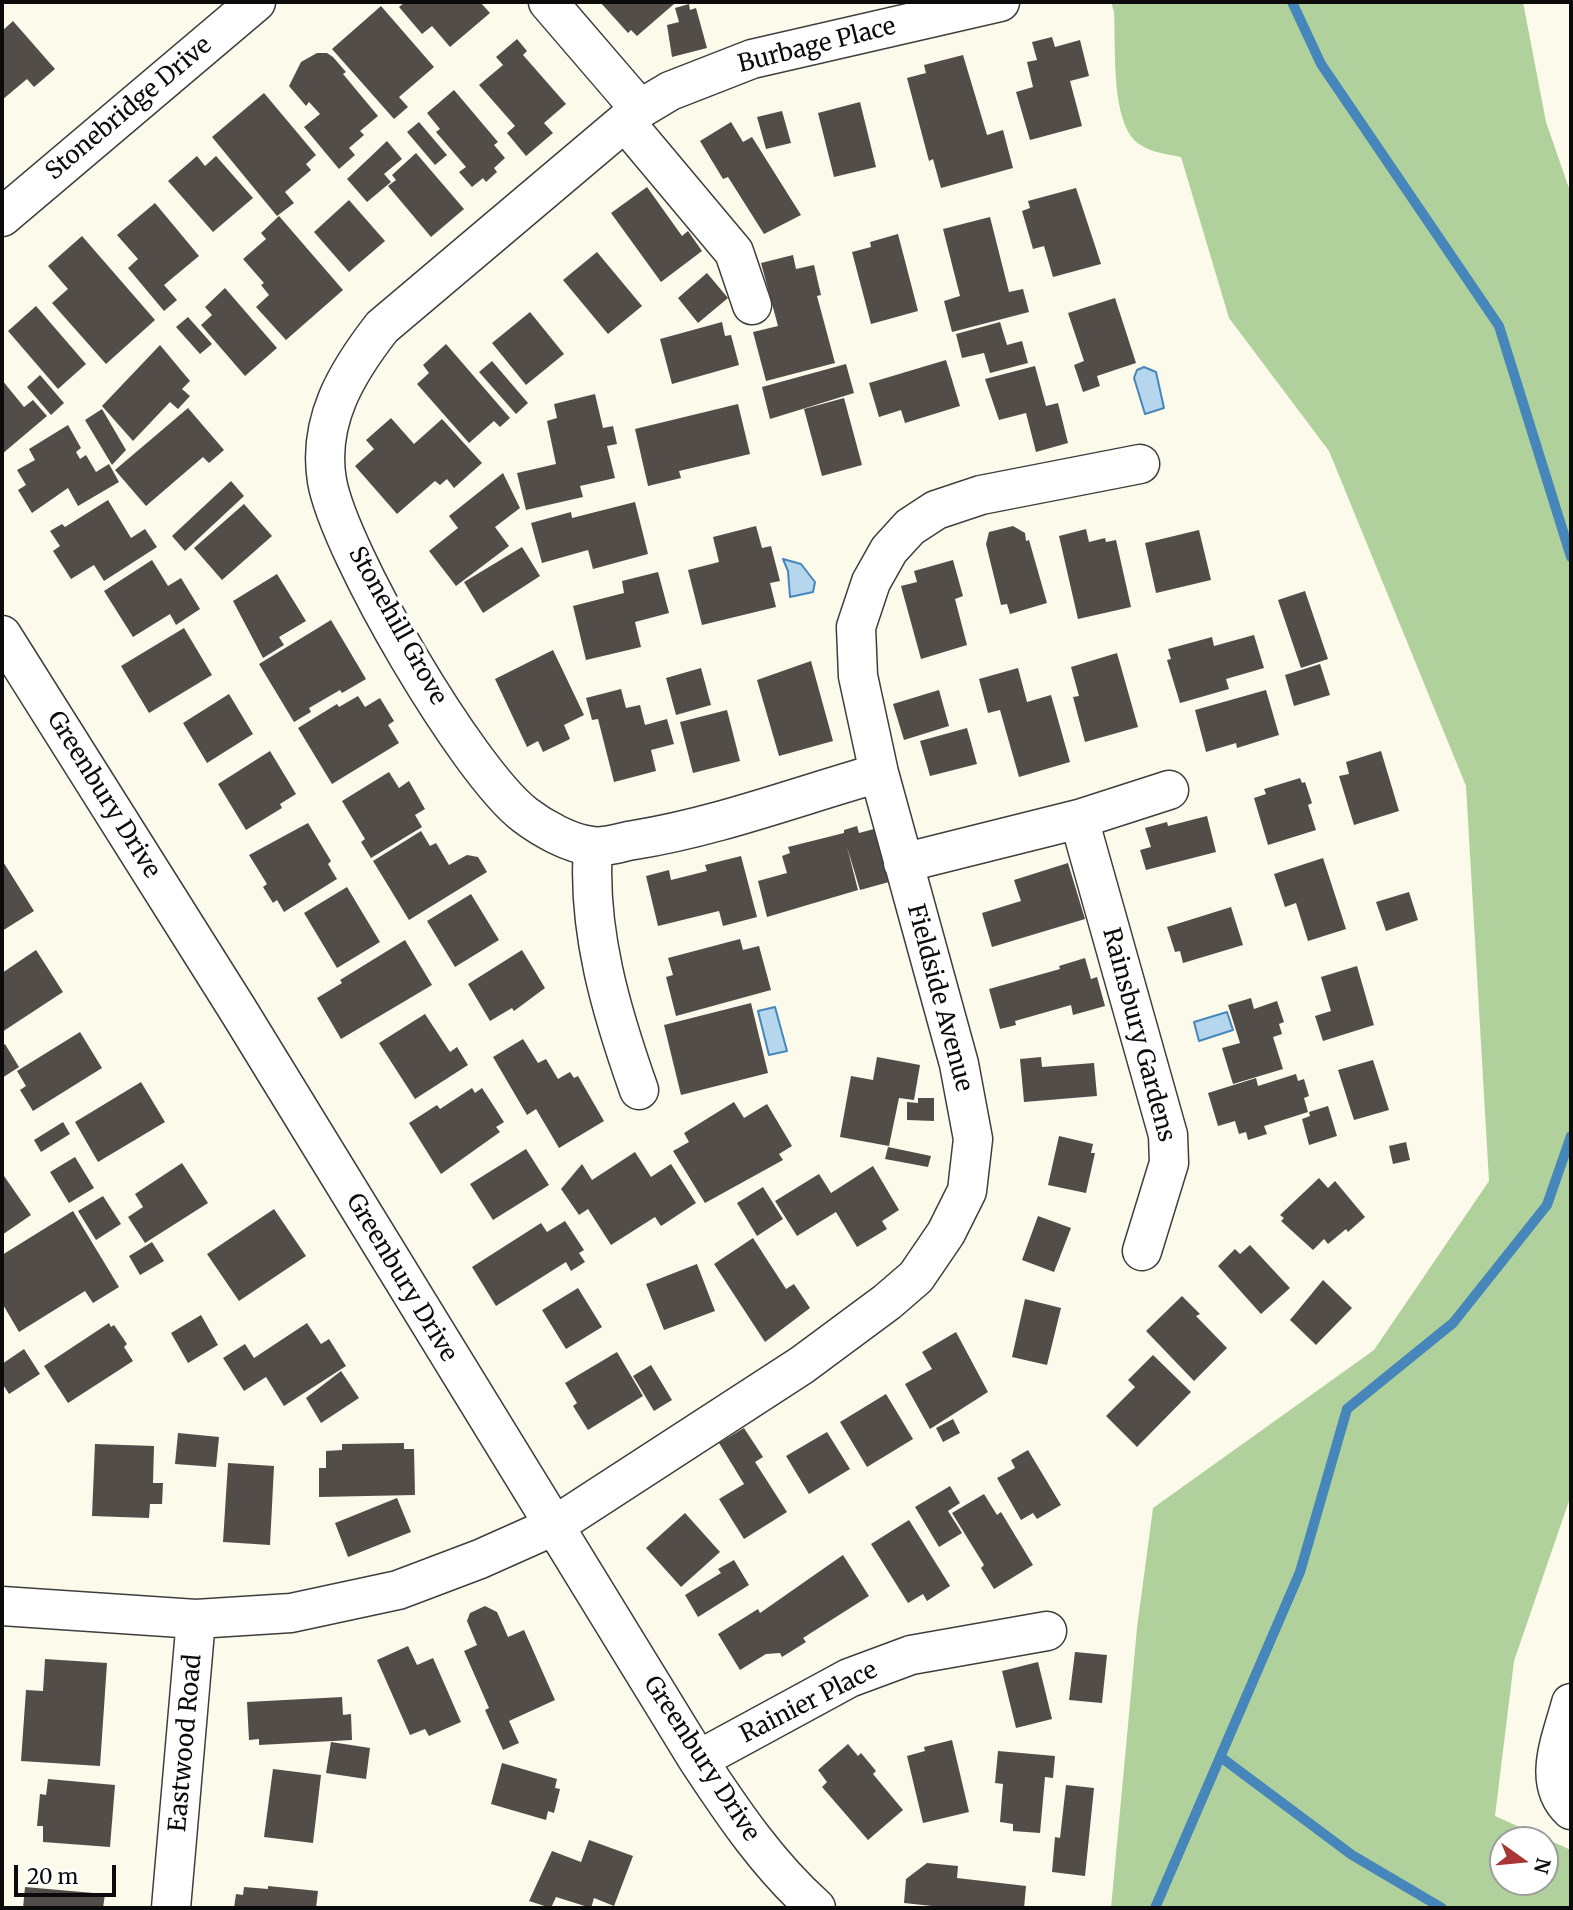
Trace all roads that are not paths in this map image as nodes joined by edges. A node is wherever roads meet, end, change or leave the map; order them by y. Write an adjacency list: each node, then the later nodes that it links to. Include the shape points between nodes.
1 (256, 2): 5 (street, Stonebridge Drive)
2 (548, 2): 4 (street)
3 (1000, 2): 4 (street, Burbage Place, via 752,59 679,87)
4 (632, 115): 6 (street, via 729,245); 12 (street, Stonehill Grove, via 382,327 356,359 334,401 326,435 327,481 346,536 379,605 431,692 493,783 525,815)
5 (2, 217)
6 (752, 305)
7 (1140, 464): 9 (street, Fieldside Avenue, via 981,495 936,510 910,527 889,550 870,582 856,627 858,676)
8 (3, 638): 16 (street, Greenbury Drive)
9 (878, 773): 12 (street, Stonehill Grove, via 659,836); 13 (street, Fieldside Avenue)
10 (1169, 790): 11 (street)
11 (1079, 819): 13 (street); 15 (street, Rainsbury Gardens, via 1168,1135 1169,1163)
12 (593, 846): 14 (street, via 591,905 596,935)
13 (902, 863): 16 (street, Fieldside Avenue, via 959,1064 974,1139 967,1191 946,1233 916,1277 887,1302 802,1365)
14 (639, 1090)
15 (1142, 1251)
16 (554, 1525): 18 (street, Fieldside Avenue, via 398,1590 291,1613); 21 (street, Greenbury Drive)
17 (2, 1606): 18 (street, Fieldside Avenue)
18 (196, 1619): 23 (street, Eastwood Road)
19 (1047, 1631): 21 (street, Rainier Place, via 911,1655 849,1678)
20 (1571, 1703): 22 (street, via 1555,1767 1556,1791)
21 (698, 1760): 24 (street, Greenbury Drive, via 746,1831 793,1888)
22 (1571, 1810)
23 (171, 1908)
24 (816, 1908)

